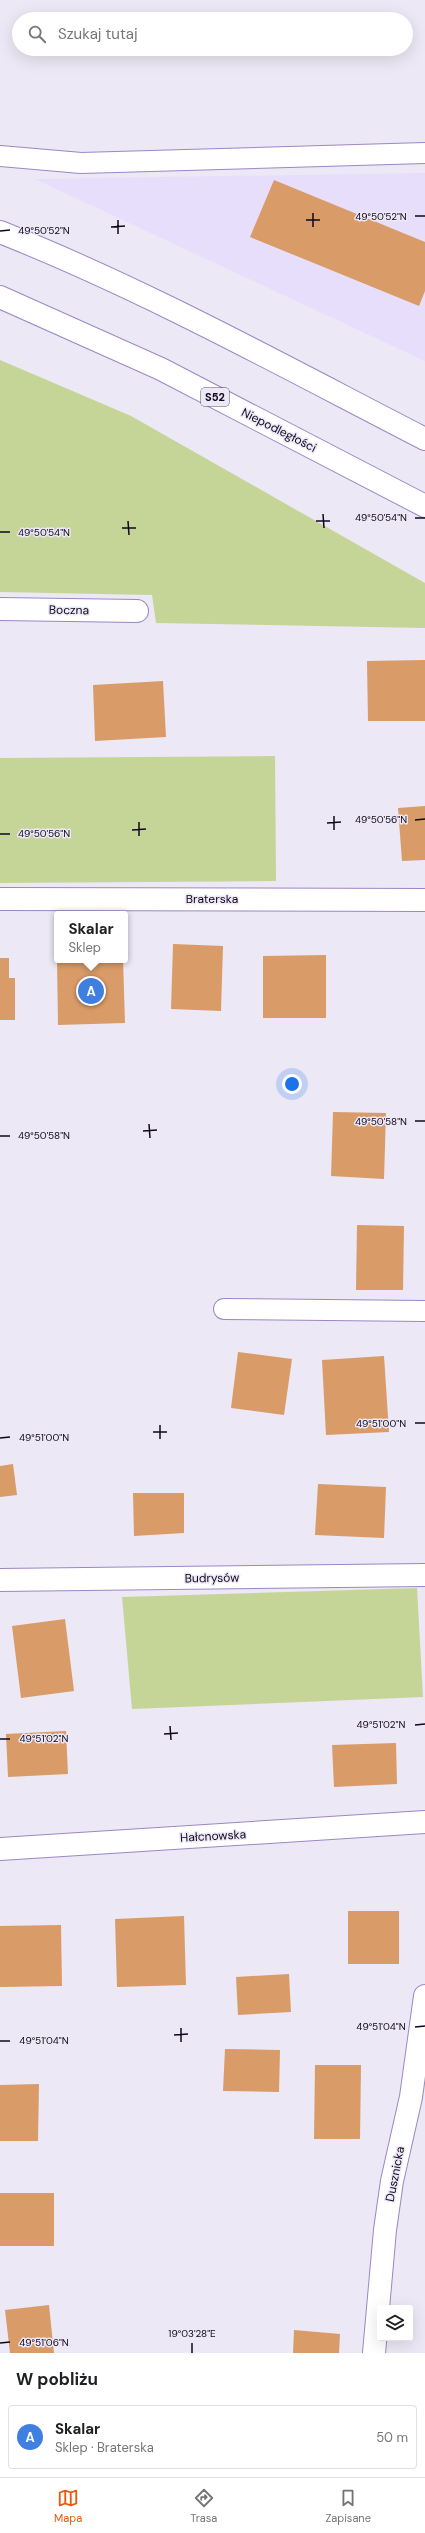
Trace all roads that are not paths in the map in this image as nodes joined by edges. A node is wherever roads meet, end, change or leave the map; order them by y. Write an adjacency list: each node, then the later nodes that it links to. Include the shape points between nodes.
1 (425, 153): 2 (lane, via 81,163)
2 (0, 156)
3 (0, 232): 5 (main road, via 40,248 196,322)
4 (0, 297): 6 (main road, Niepodległości / S52, via 160,369)
5 (425, 439)
6 (425, 506)
7 (0, 609): 8 (main road, Boczna)
8 (137, 611)
9 (0, 899): 10 (main road, Braterska)
10 (425, 900)
11 (224, 1309): 12 (lane)
12 (425, 1311)
13 (425, 1575): 14 (main road, Budrysów)
14 (0, 1580)
15 (425, 1822): 16 (main road, Hałcnowska)
16 (0, 1849)
17 (425, 1996): 18 (main road, Dusznicka, via 411,2097 392,2181 385,2230)
18 (374, 2353)

